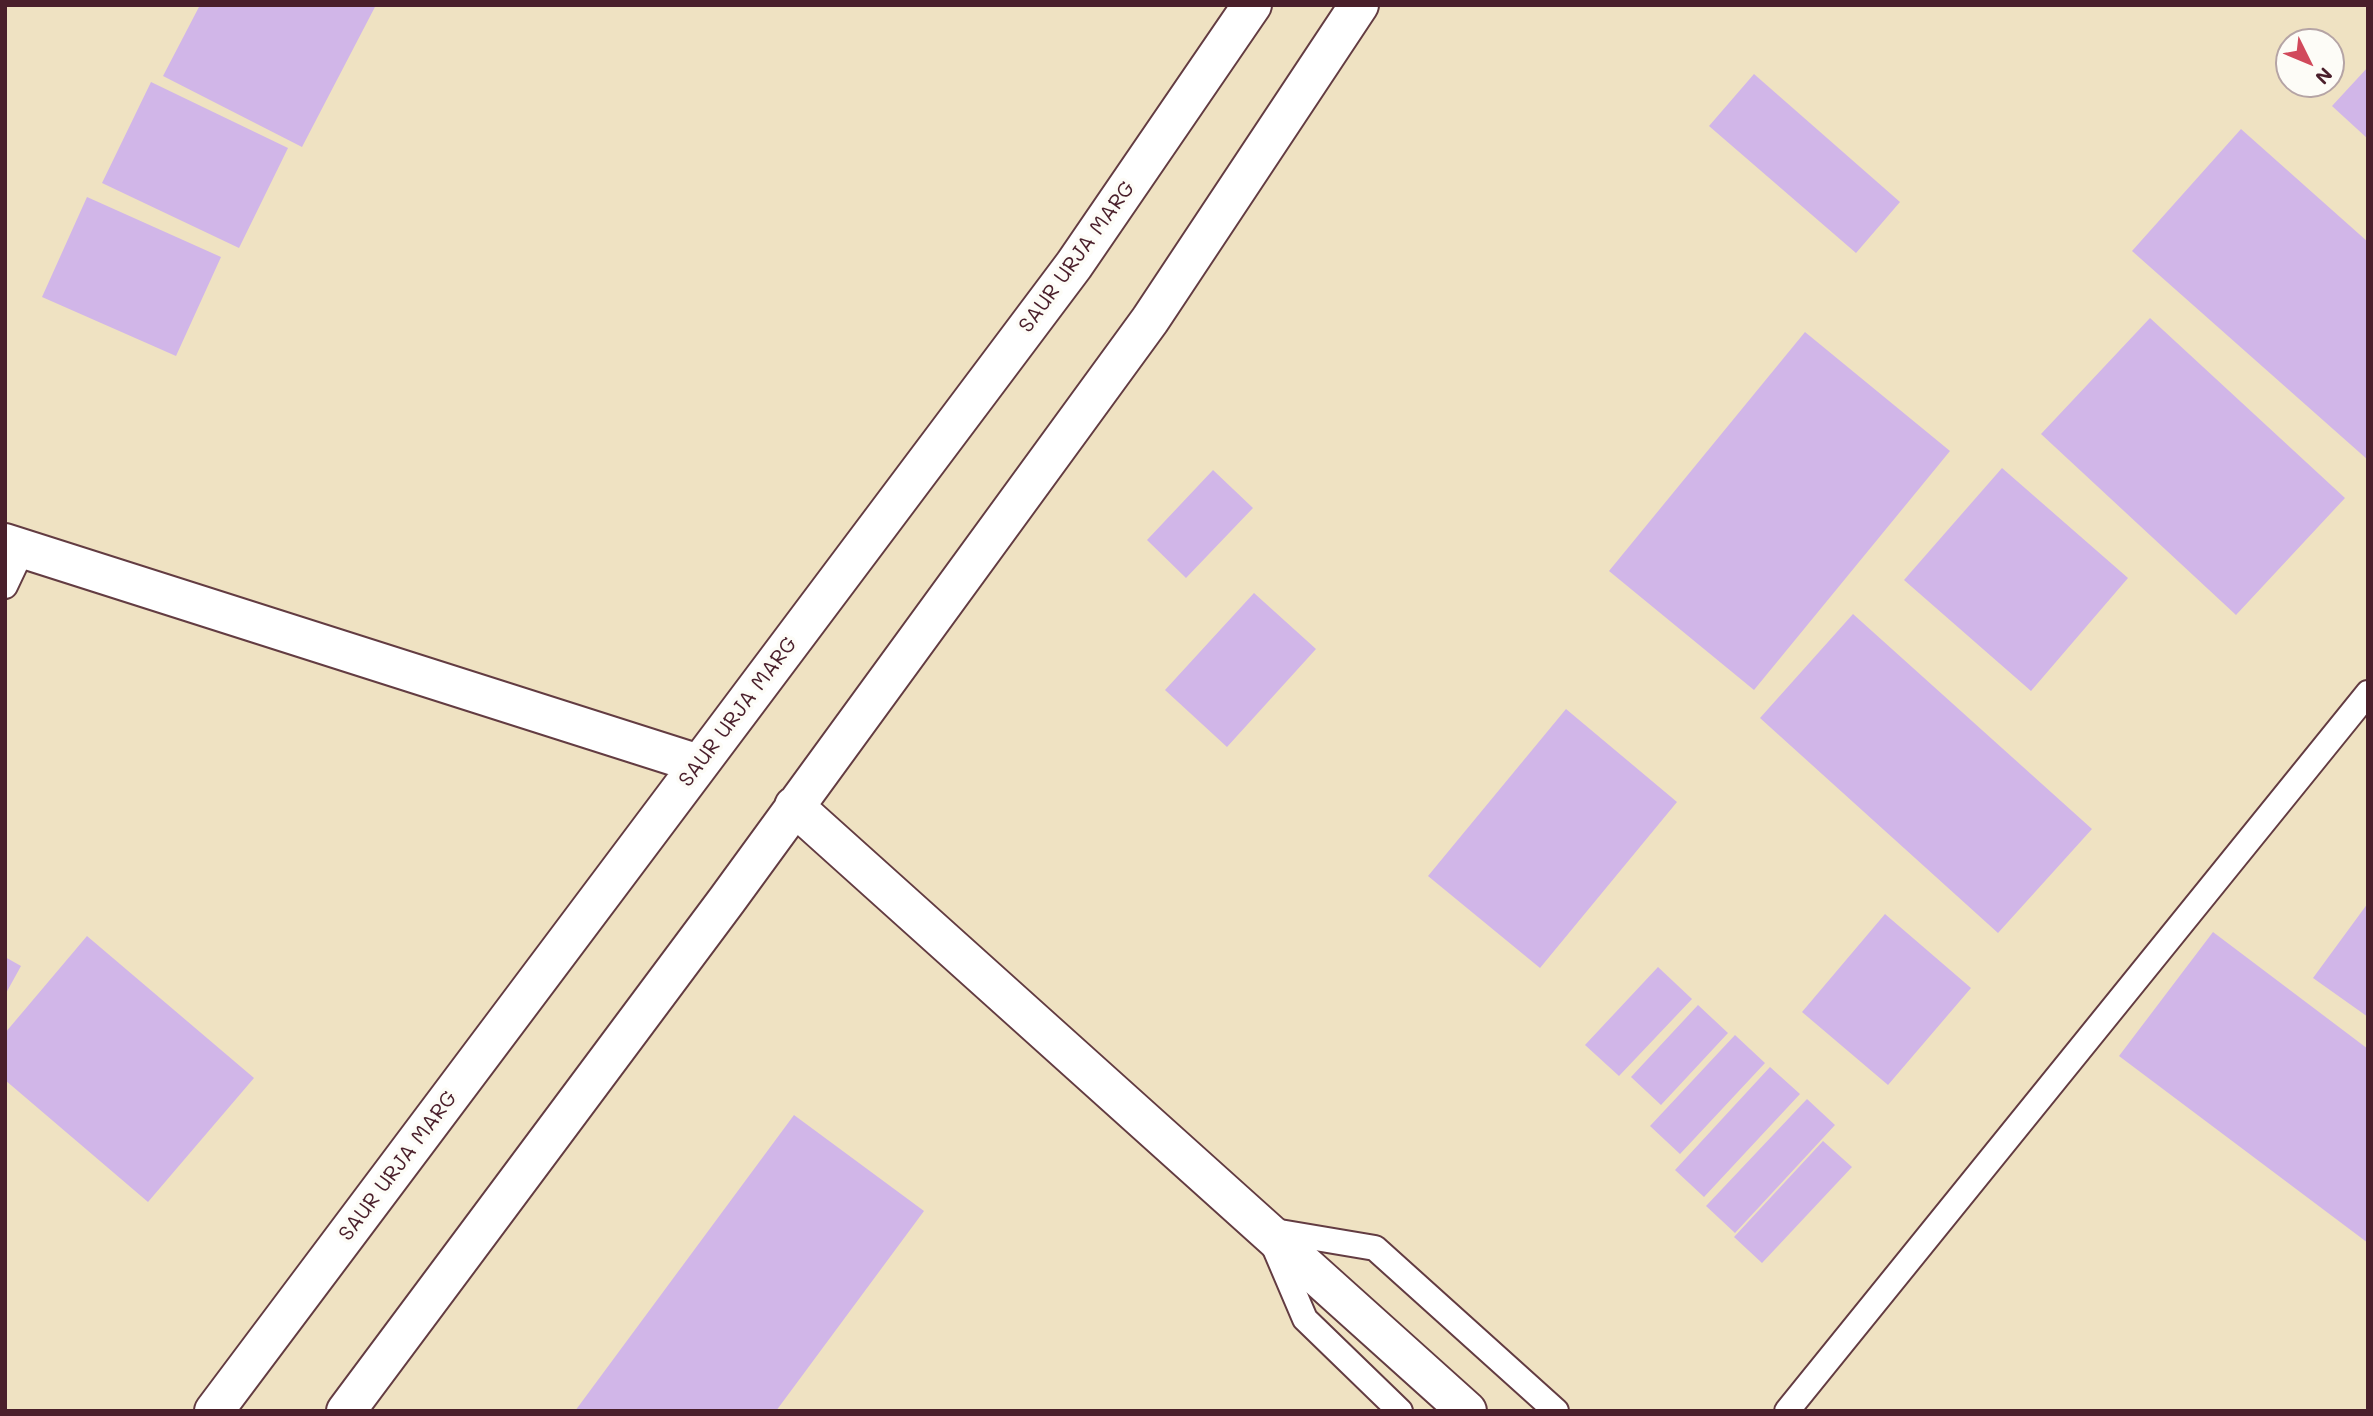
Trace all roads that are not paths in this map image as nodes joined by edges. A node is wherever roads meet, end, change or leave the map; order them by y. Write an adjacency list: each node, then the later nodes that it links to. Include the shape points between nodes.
1 (1252, 5): 6 (street, SAUR URJA MARG, via 1074,265)
2 (1359, 5): 7 (street, via 1150,320)
3 (14, 545): 4 (lane); 6 (street)
4 (5, 586)
5 (2368, 693): 14 (lane)
6 (699, 764): 9 (street, SAUR URJA MARG)
7 (794, 806): 8 (street); 10 (street)
8 (1267, 1230): 11 (lane, via 1305,1319); 12 (street); 13 (lane, via 1374,1248)
9 (214, 1411)
10 (346, 1411)
11 (1400, 1411)
12 (1468, 1411)
13 (1556, 1411)
14 (1787, 1411)

